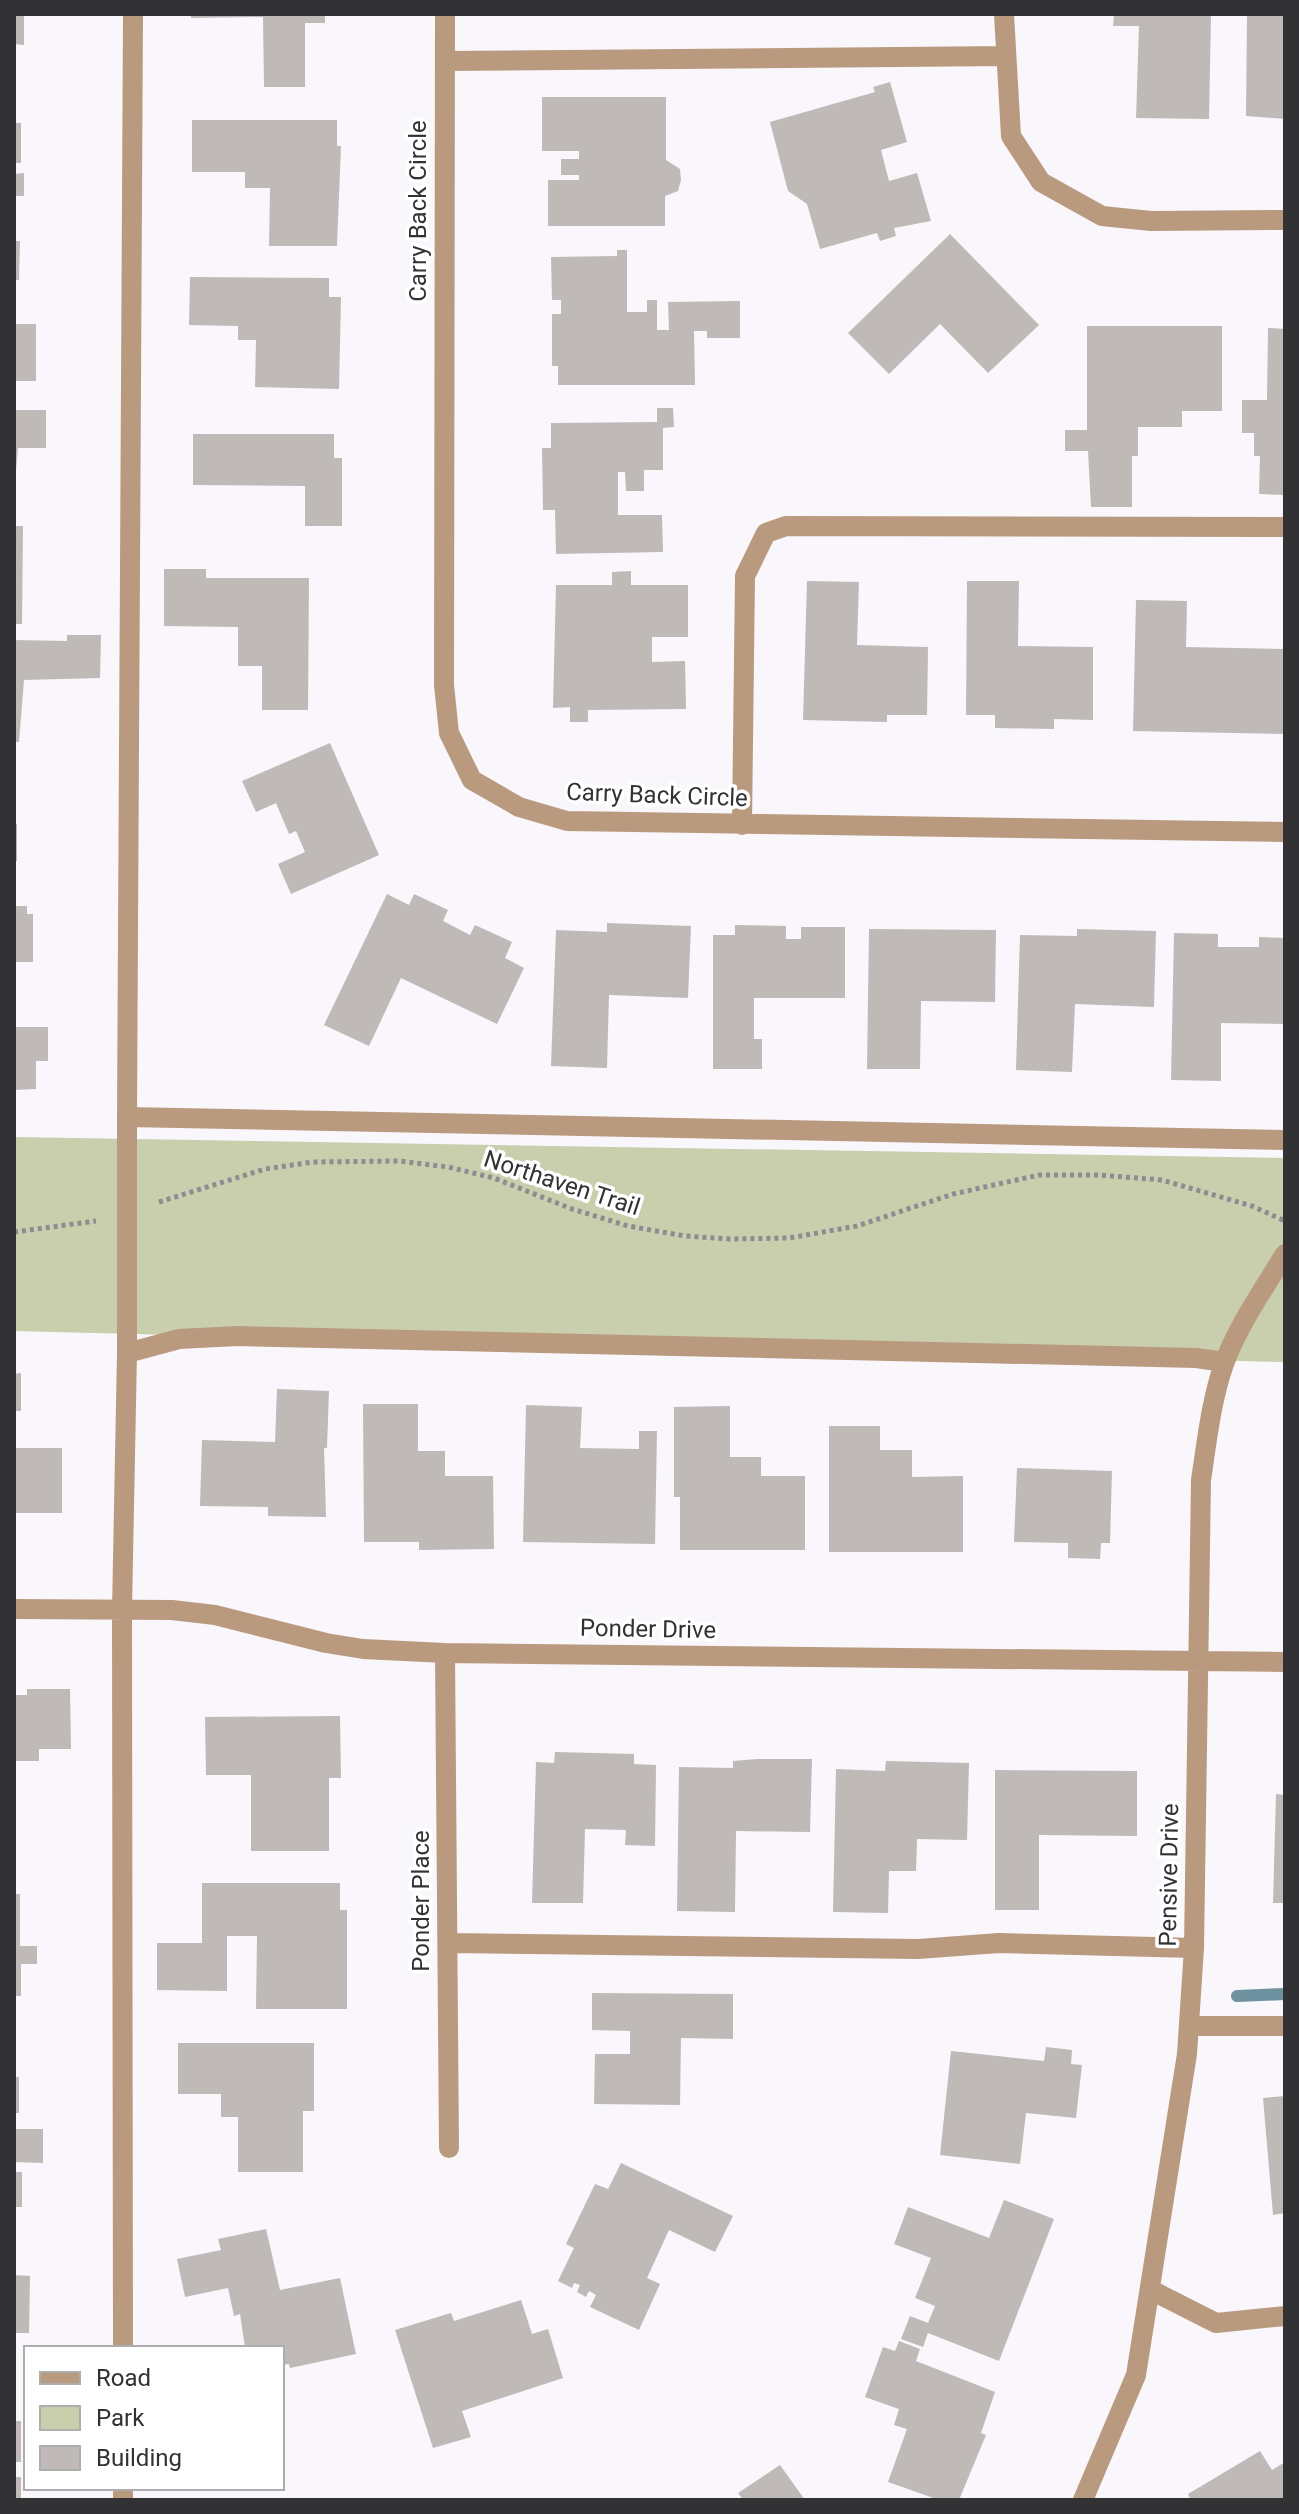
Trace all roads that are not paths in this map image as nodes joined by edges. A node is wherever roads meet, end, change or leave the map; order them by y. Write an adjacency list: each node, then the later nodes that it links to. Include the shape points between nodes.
1 (133, 14): 10 (street)
2 (445, 14): 5 (street, Carry Back Circle)
3 (1004, 14): 4 (street)
4 (1006, 56): 5 (street); 6 (street, via 1011,136 1041,182 1102,216)
5 (445, 61): 8 (street, Carry Back Circle, via 444,685 449,733 472,780 519,807 567,821)
6 (1285, 220)
7 (1285, 527): 8 (street, via 786,526 766,533 745,576)
8 (742, 825): 9 (street, Carry Back Circle)
9 (1285, 832)
10 (127, 1117): 11 (street); 13 (street)
11 (1285, 1140)
12 (1285, 1254): 14 (street, Pensive Drive)
13 (127, 1353): 14 (street, via 179,1339 237,1336); 16 (street)
14 (1225, 1362): 18 (street, Pensive Drive, via 1201,1480)
15 (14, 1609): 16 (street, Ponder Drive)
16 (122, 1610): 17 (street, Ponder Drive, via 215,1615 326,1643); 27 (street)
17 (445, 1653): 18 (street, Ponder Drive); 20 (street, Ponder Place)
18 (1200, 1661): 19 (street, Ponder Drive); 21 (street, Pensive Drive)
19 (1285, 1662)
20 (448, 1943): 21 (street); 24 (street, Ponder Place)
21 (1194, 1948): 22 (street, Pensive Drive)
22 (1189, 2026): 23 (street); 25 (street, Pensive Drive)
23 (1285, 2026)
24 (449, 2148)
25 (1151, 2290): 26 (street, via 1216,2323); 28 (street, Pensive Drive, via 1136,2375)
26 (1285, 2316)
27 (123, 2346)
28 (1083, 2500)

